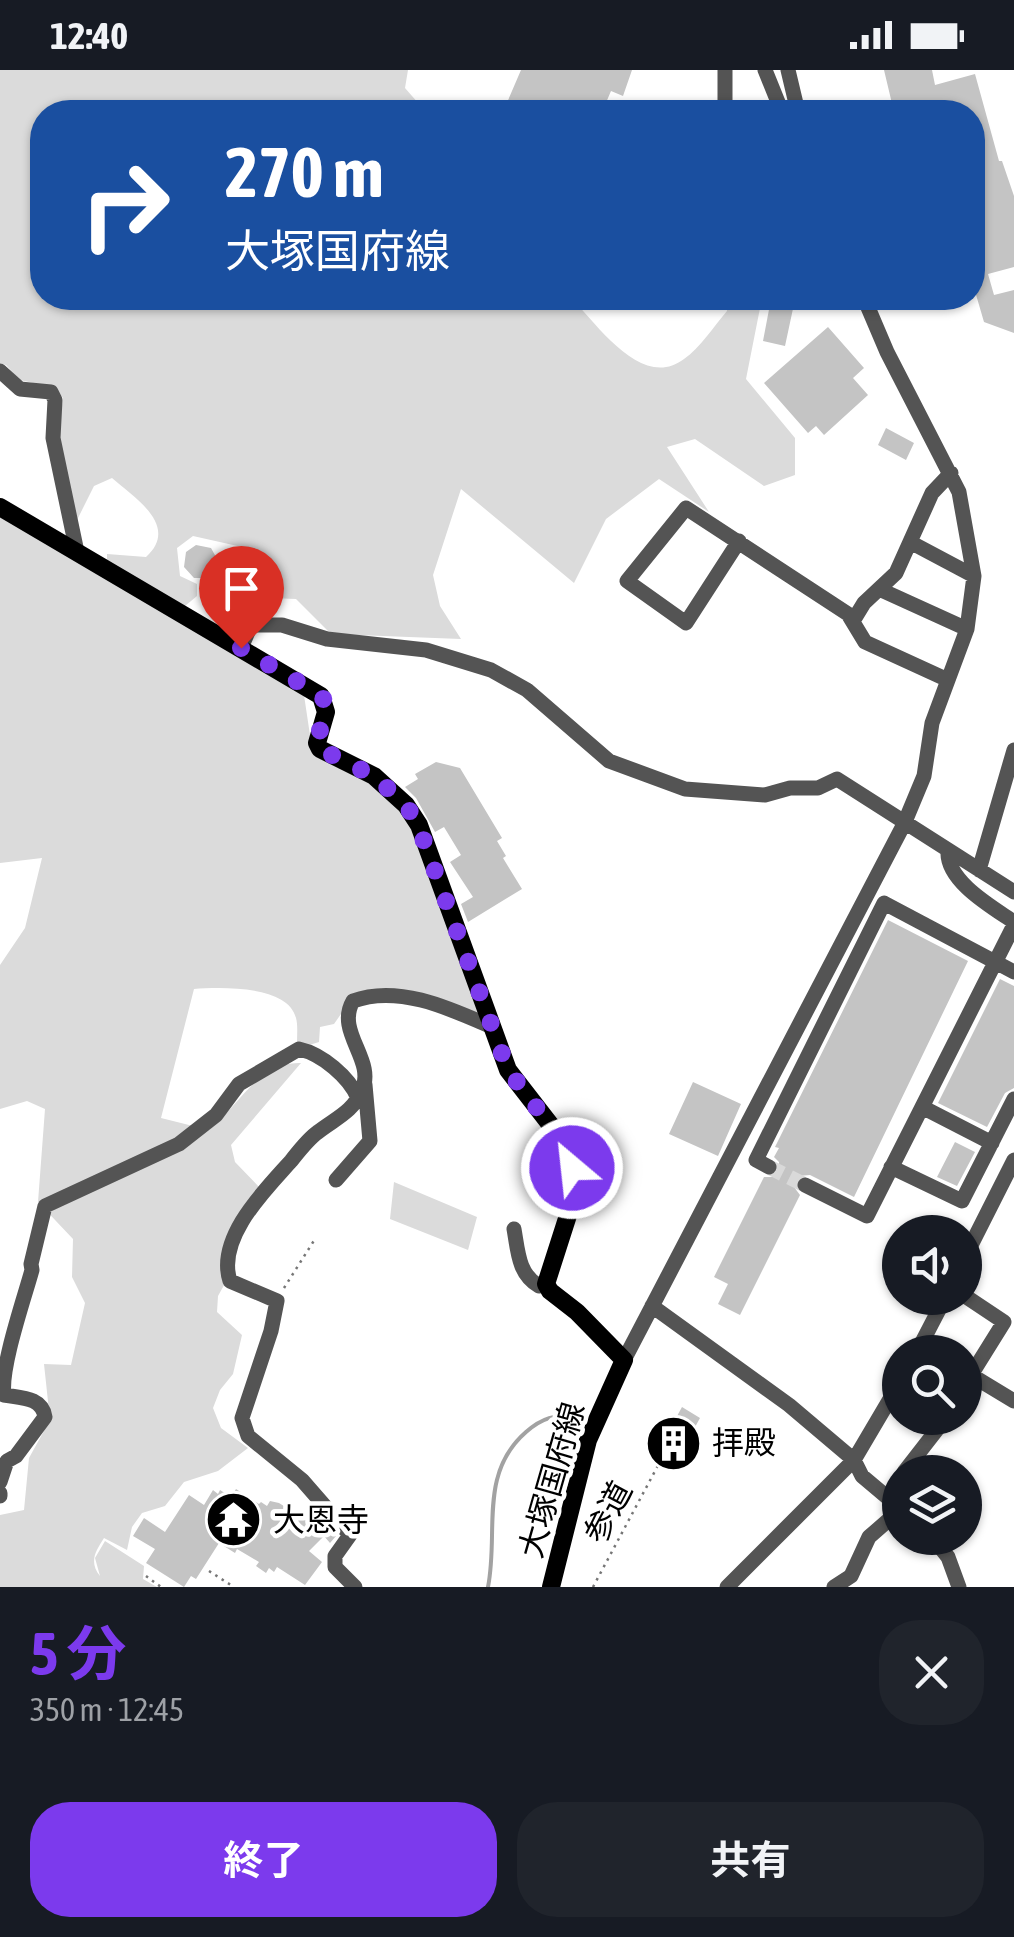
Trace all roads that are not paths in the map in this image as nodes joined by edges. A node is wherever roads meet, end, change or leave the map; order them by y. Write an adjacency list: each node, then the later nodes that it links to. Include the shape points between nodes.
1 (725, 70): 4 (street)
2 (765, 70): 5 (street)
3 (788, 70): 6 (street)
4 (725, 100)
5 (777, 100)
6 (795, 100)
7 (869, 310): 9 (street)
8 (0, 372): 13 (street, via 20,388 51,392 55,400 53,438)
9 (951, 473): 12 (street, via 932,493); 14 (street)
10 (0, 507): 13 (main road)
11 (739, 540): 11 (street, via 686,508 627,580 686,623); 16 (street)
12 (910, 542): 14 (street); 15 (street, via 896,573)
13 (76, 552): 18 (main road)
14 (974, 576): 17 (street)
15 (879, 589): 16 (street); 17 (street)
16 (853, 622): 19 (street, via 865,642)
17 (967, 629): 19 (street)
18 (241, 648): 21 (street, via 251,624 282,625 327,639 458,658 526,690 608,760 685,789 765,796 837,779); 28 (main road, via 322,696 320,749 374,776 406,805 428,844)
19 (948, 680): 21 (street, via 924,776)
20 (1014, 750): 23 (street)
21 (904, 824): 22 (street); 42 (street)
22 (948, 851): 23 (street); 25 (street, via 954,873)
23 (979, 870): 24 (street)
24 (1014, 892)
25 (1014, 923): 26 (street)
26 (995, 962): 27 (street); 32 (street); 35 (street, via 884,902 756,1160)
27 (1014, 972)
28 (492, 1027): 29 (street, via 437,1003 375,996 353,1001 347,1024); 41 (main road, via 508,1070 562,1141 572,1168 571,1206)
29 (365, 1081): 30 (street); 37 (street, via 370,1141)
30 (358, 1098): 52 (street, via 319,1057 299,1050 239,1084 216,1115 179,1144 44,1206 2,1390 36,1401 45,1418 7,1461); 56 (street, via 261,1194 241,1222 228,1260 230,1281 277,1301 243,1429 350,1534 335,1567)
31 (1014, 1099): 33 (street)
32 (922, 1107): 33 (street); 36 (street)
33 (992, 1143): 36 (street, via 962,1201)
34 (1014, 1160): 39 (street)
35 (769, 1167)
36 (892, 1167): 38 (street, via 866,1216)
37 (336, 1180)
38 (805, 1185)
39 (982, 1223)
40 (514, 1229): 41 (street, via 526,1276)
41 (546, 1284): 45 (main road)
42 (652, 1306): 45 (street); 51 (street)
43 (982, 1307): 44 (street, via 1004,1322)
44 (982, 1357)
45 (624, 1360): 57 (main road, 大塚国府線, via 588,1440)
46 (982, 1382): 47 (street)
47 (1014, 1401)
48 (882, 1413): 51 (street)
49 (933, 1435): 50 (street)
50 (917, 1455)
51 (854, 1460): 53 (street); 58 (street)
52 (0, 1482)
53 (882, 1493)
54 (882, 1525): 59 (street, via 869,1537 852,1576)
55 (946, 1555): 60 (street)
56 (354, 1587)
57 (552, 1587)
58 (727, 1587)
59 (834, 1587)
60 (959, 1587)

